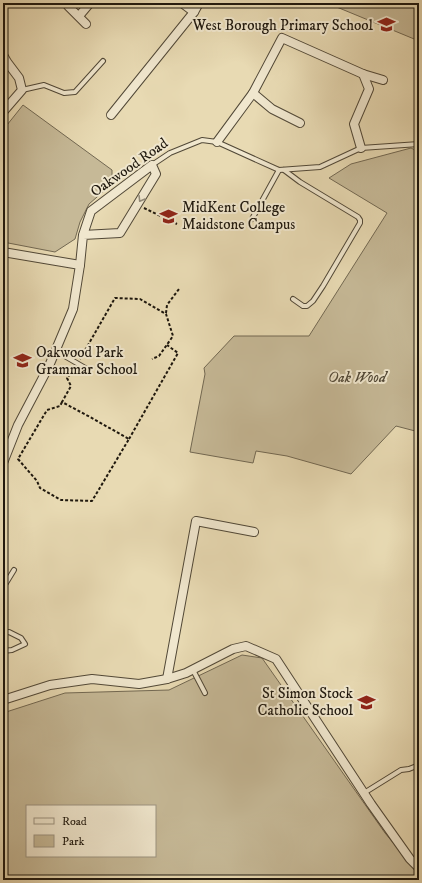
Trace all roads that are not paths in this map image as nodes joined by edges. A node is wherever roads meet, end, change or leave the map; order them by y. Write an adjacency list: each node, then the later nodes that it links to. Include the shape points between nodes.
1 (90, 3): 6 (street)
2 (182, 3): 5 (street)
3 (199, 3): 5 (street)
4 (68, 6): 6 (street)
5 (194, 12): 15 (street)
6 (78, 16): 7 (street)
7 (86, 24)
8 (3, 55): 12 (street, via 19,78)
9 (103, 61): 12 (lane, via 76,92 64,93 44,85)
10 (363, 74): 11 (street); 13 (street, via 282,38); 19 (street, via 369,89 354,124)
11 (383, 80)
12 (22, 90): 14 (street)
13 (253, 93): 16 (street, via 272,109); 17 (street)
14 (3, 112)
15 (111, 115)
16 (300, 123)
17 (217, 142): 20 (lane, Oakwood Road, via 202,140 170,153); 21 (lane, Oakwood Road)
18 (419, 144): 19 (lane, Oakwood Road)
19 (361, 148): 21 (lane, Oakwood Road, via 320,167)
20 (152, 165): 23 (street, Oakwood Road, via 91,211); 23 (street, one-way to 23, via 156,174 120,233)
21 (282, 170): 22 (lane); 26 (lane, via 360,220 313,301 303,306)
22 (252, 219)
23 (83, 235): 25 (street, Oakwood Road)
24 (3, 252): 25 (street)
25 (80, 265): 27 (street, Oakwood Road, via 73,310)
26 (293, 299)
27 (56, 351): 28 (lane); 29 (street, Oakwood Road, via 18,425)
28 (87, 370)
29 (3, 463)
30 (254, 532): 36 (street, via 196,521)
31 (14, 570): 32 (lane)
32 (3, 588)
33 (3, 633): 34 (lane, via 9,632 21,638 24,644)
34 (3, 651)
35 (193, 670): 36 (street); 37 (lane); 40 (street, via 234,649 246,646 276,659)
36 (167, 679): 38 (street, via 139,684 92,679 50,685)
37 (205, 693)
38 (3, 700)
39 (419, 765): 40 (lane, via 401,770)
40 (364, 793): 41 (street)
41 (419, 868)

